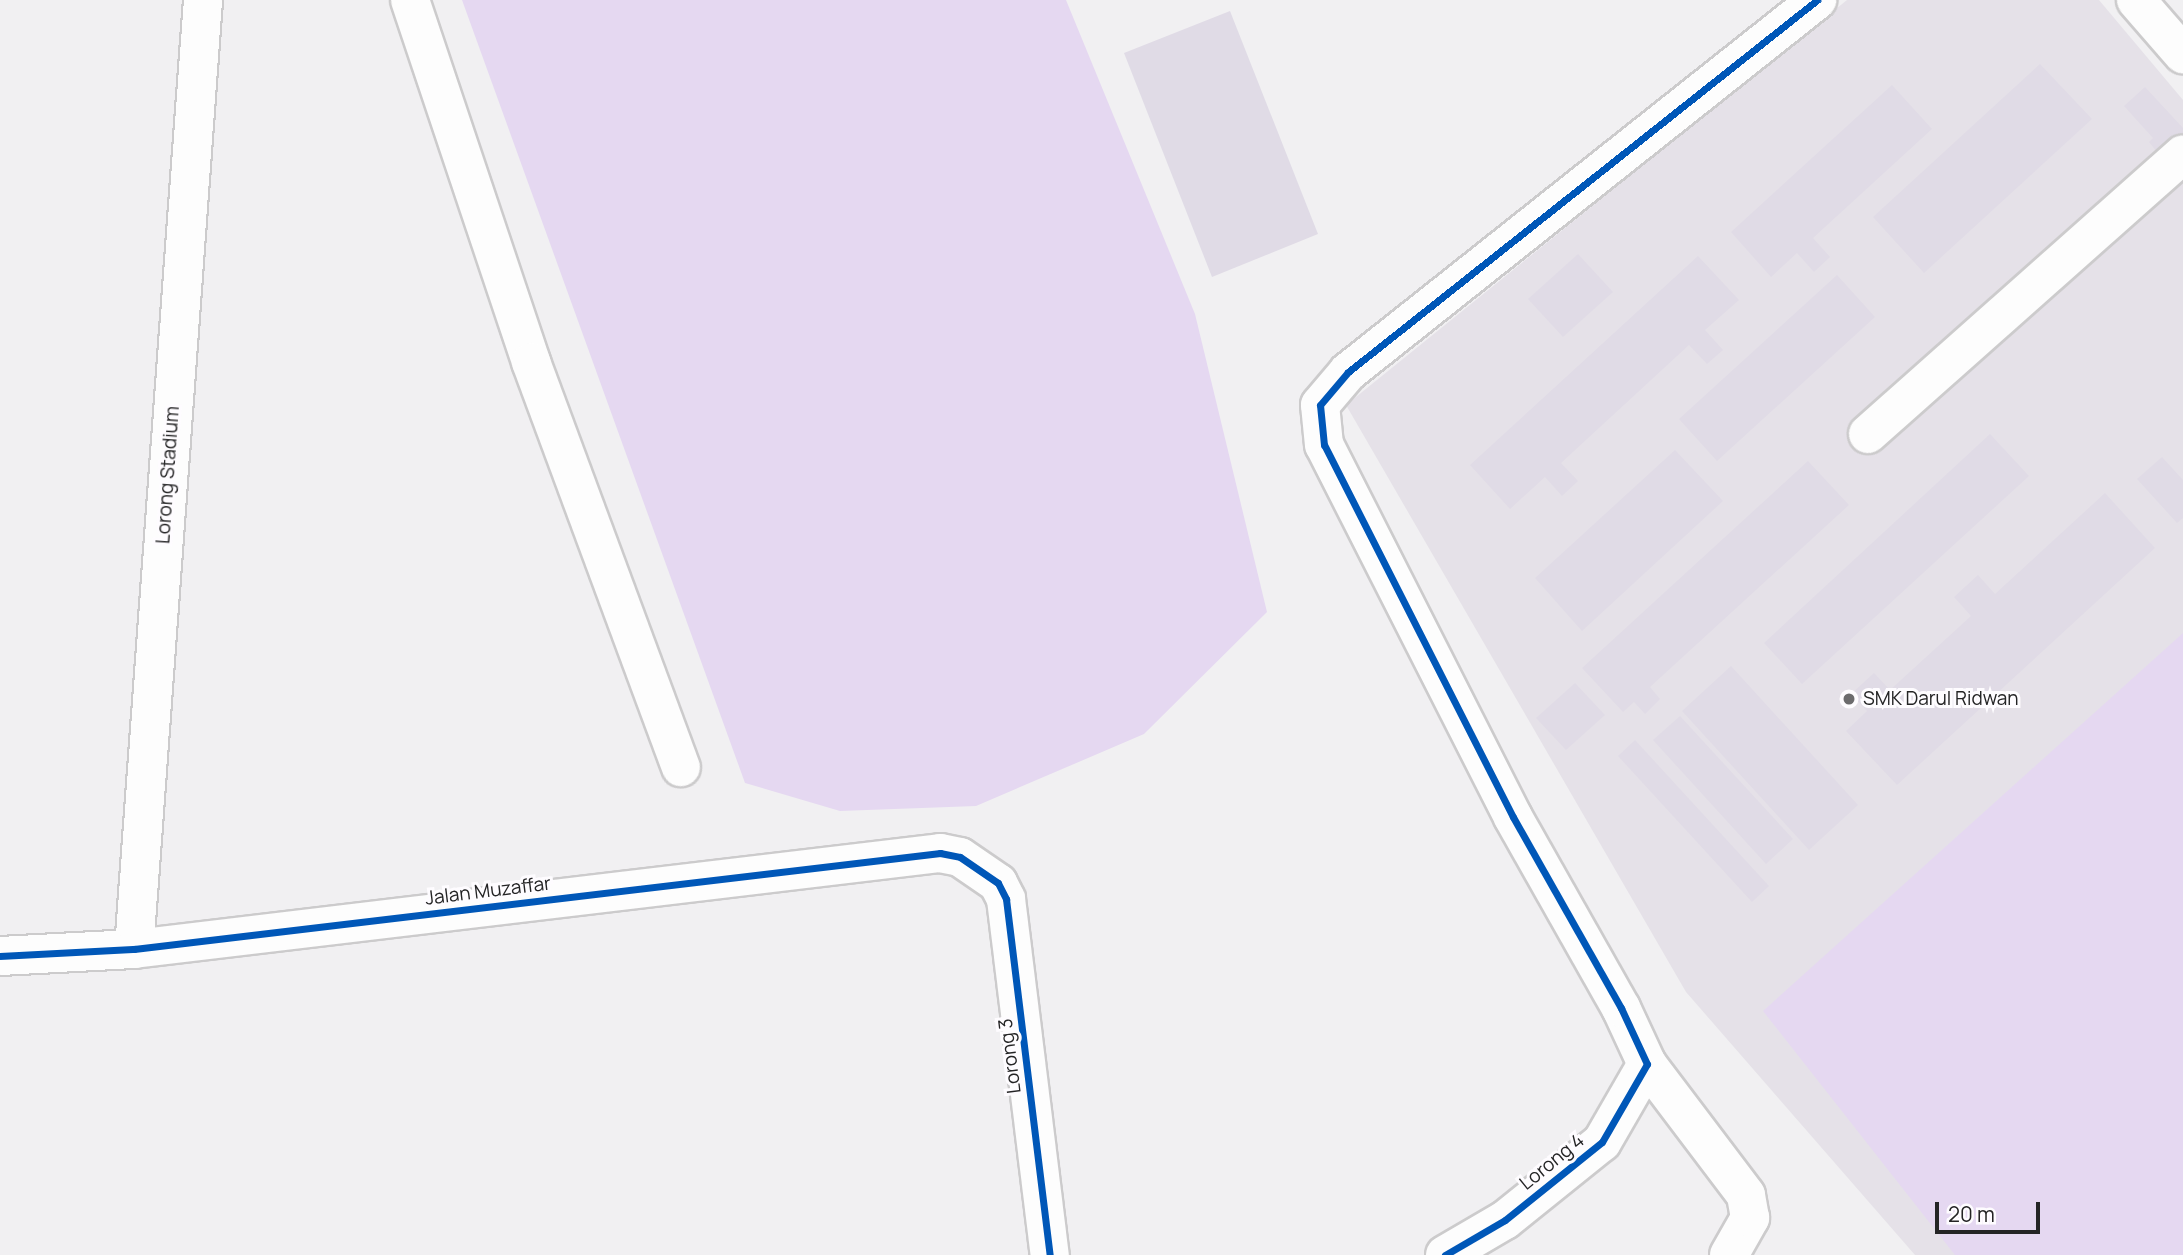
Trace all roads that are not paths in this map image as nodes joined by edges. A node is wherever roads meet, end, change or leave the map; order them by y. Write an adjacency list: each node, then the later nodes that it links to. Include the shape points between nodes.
1 (203, 0): 10 (street, Lorong Stadium)
2 (411, 0): 8 (street, via 531,362)
3 (1817, 0): 12 (street, via 1348,372 1320,405 1324,445 1513,817 1621,1008)
4 (2136, 0): 5 (street)
5 (2183, 54)
6 (2183, 154): 7 (street)
7 (1868, 434)
8 (681, 766)
9 (977, 865): 10 (street, Jalan Muzaffar, via 940,853); 13 (street, Lorong 3, via 999,883 1006,899)
10 (134, 949): 11 (street, Jalan Muzaffar)
11 (0, 956)
12 (1647, 1064): 14 (street, Lorong 4, via 1602,1142 1505,1220); 15 (street, via 1746,1195 1751,1218)
13 (1050, 1255)
14 (1445, 1255)
15 (1729, 1255)

